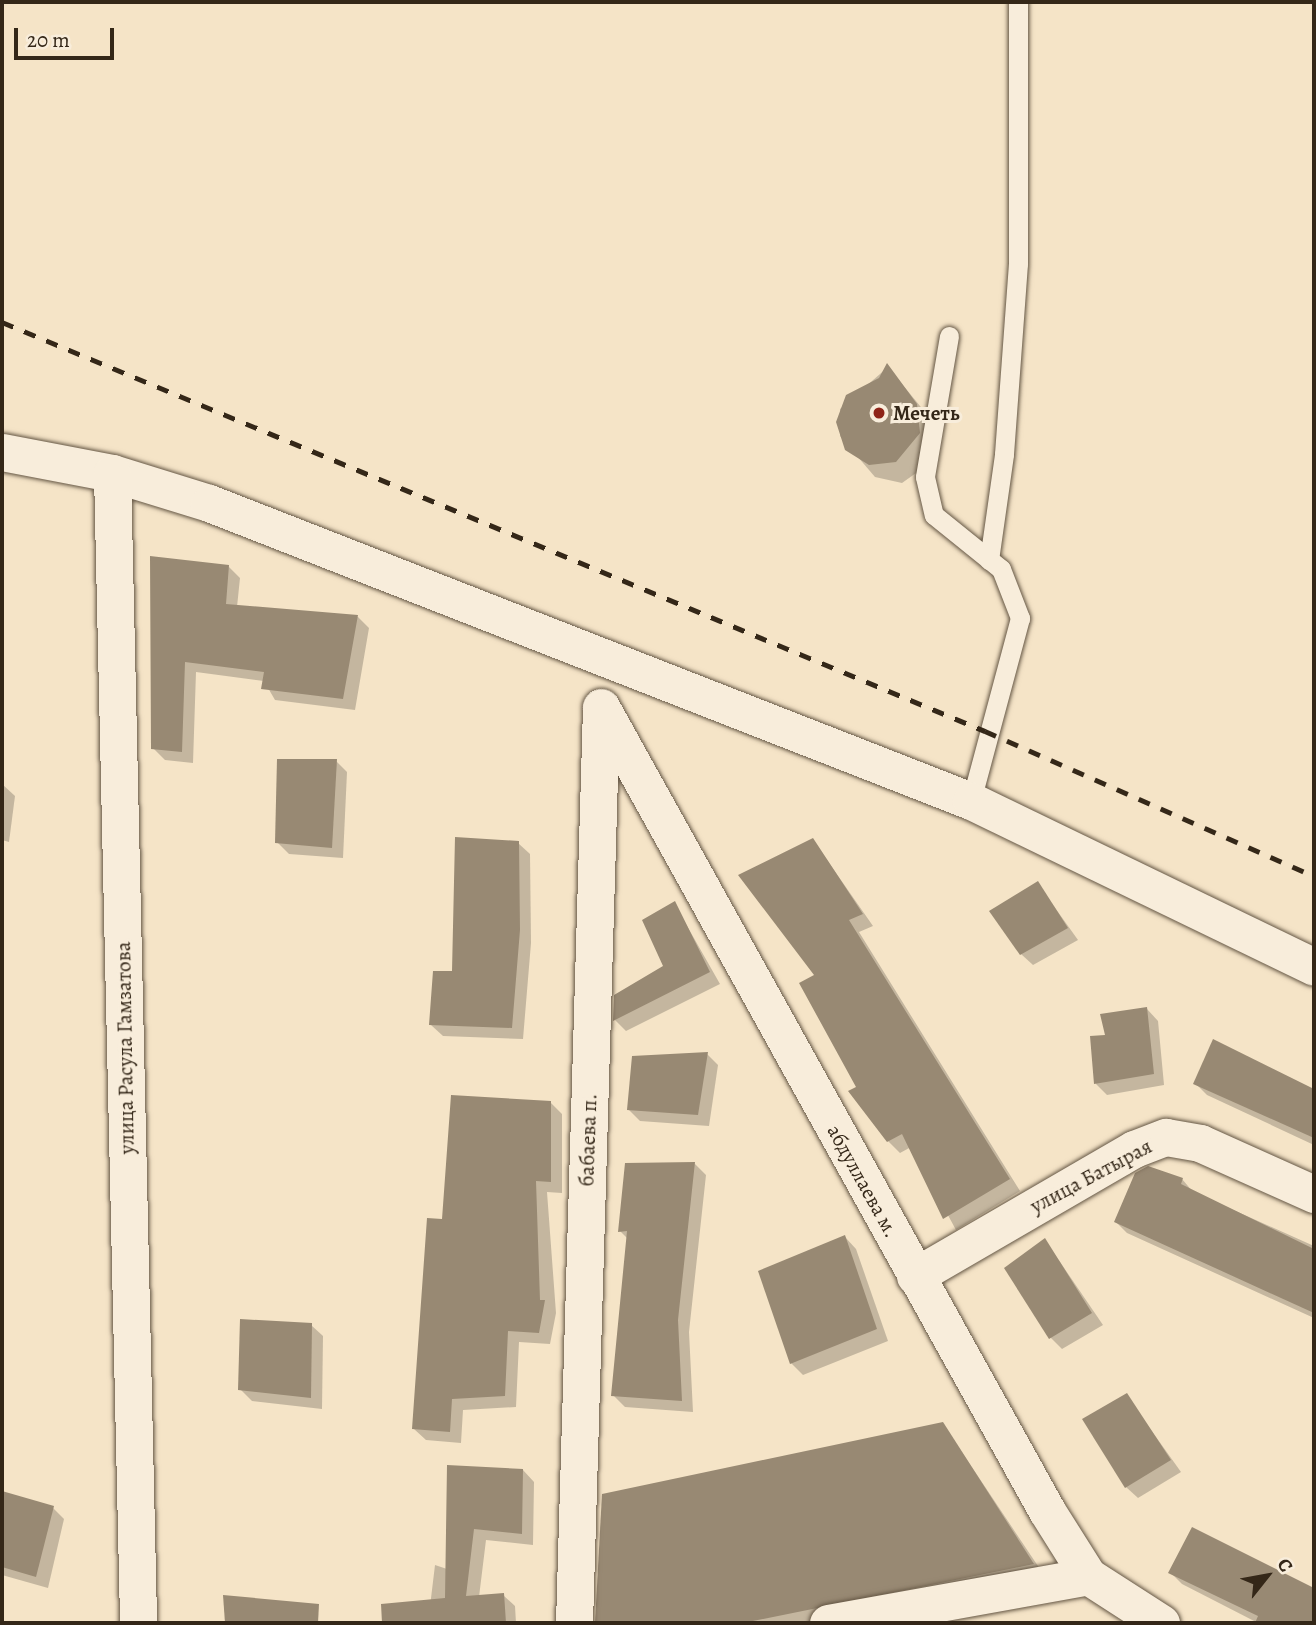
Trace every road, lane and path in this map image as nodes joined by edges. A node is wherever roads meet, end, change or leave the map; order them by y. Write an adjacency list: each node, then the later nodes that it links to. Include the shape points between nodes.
1 (1018, 2): 5 (lane, via 1018,264 1004,454)
2 (948, 336): 5 (lane, via 925,477 934,515)
3 (2, 452): 4 (street)
4 (112, 473): 6 (street, via 209,503); 13 (street, улица Расула Гамзатова)
5 (989, 560): 8 (lane, via 1001,569 1020,618)
6 (591, 657): 7 (street, бабаева п.); 8 (street)
7 (601, 707): 11 (street, абдуллаева м.); 14 (street, бабаева п.)
8 (971, 801): 9 (street)
9 (1314, 967)
10 (1314, 1194): 11 (street, улица Батырая, via 1200,1143 1166,1137 1134,1149)
11 (915, 1276): 12 (street, абдуллаева м.)
12 (1088, 1576): 15 (street); 16 (street, абдуллаева м.)
13 (138, 1623)
14 (574, 1623)
15 (828, 1623)
16 (1161, 1623)

